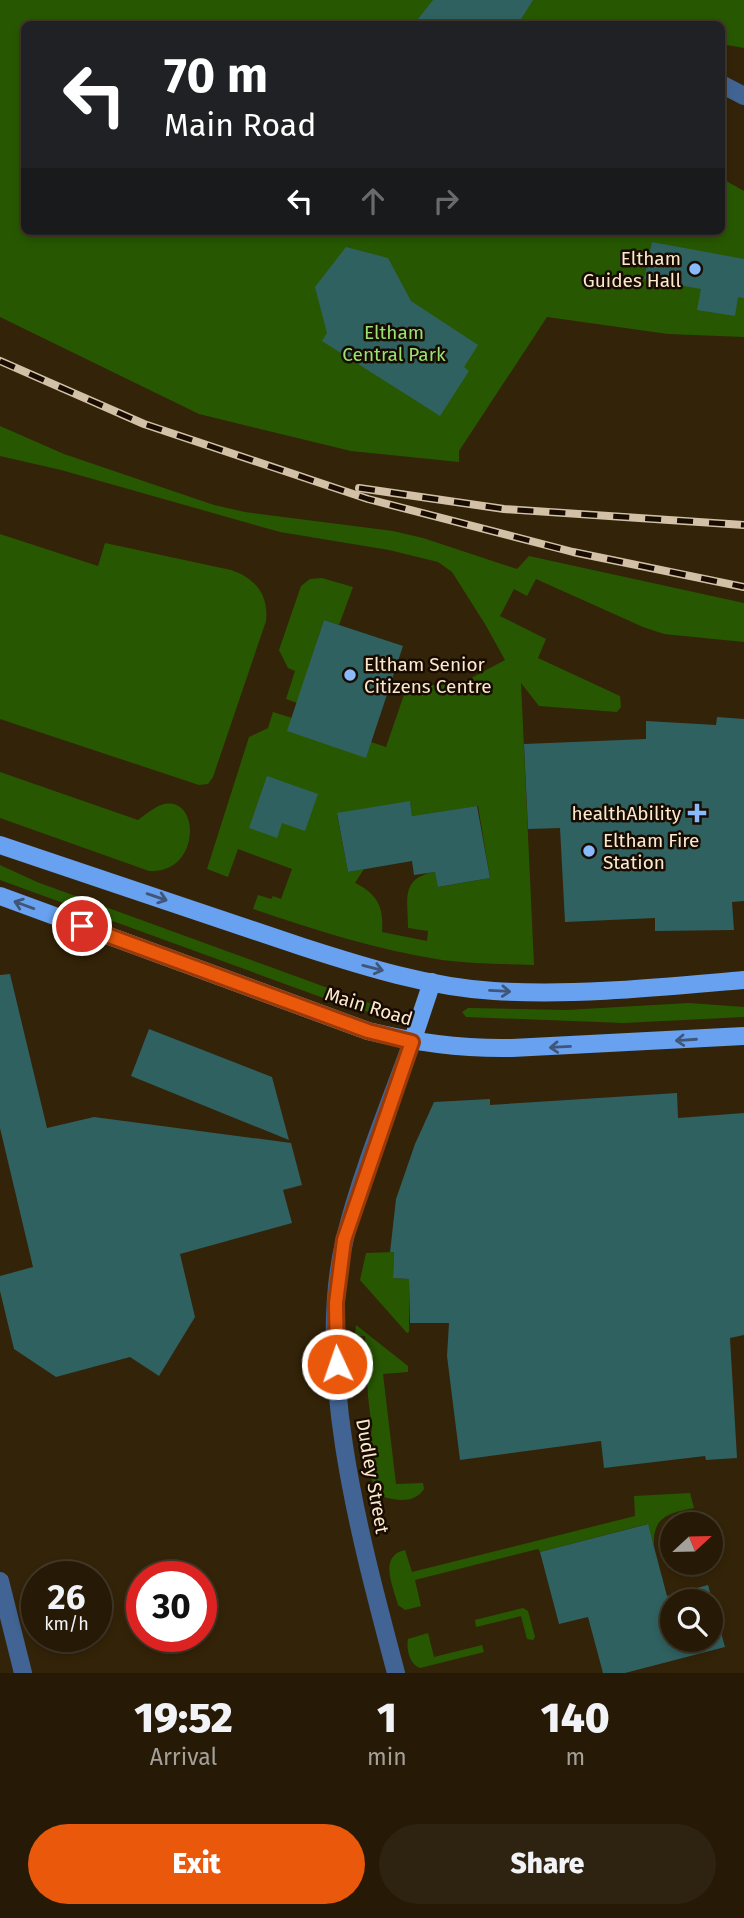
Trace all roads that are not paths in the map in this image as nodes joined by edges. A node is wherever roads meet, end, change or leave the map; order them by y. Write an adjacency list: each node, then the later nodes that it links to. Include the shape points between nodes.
1 (725, 86): 2 (street)
2 (744, 96)
3 (0, 845): 6 (main road, Main Road, one-way to 6, via 328,955)
4 (0, 897): 8 (main road, Main Road, one-way to 4, via 368,1031)
5 (744, 980): 6 (main road, Main Road, one-way to 5, via 517,992)
6 (432, 982): 8 (main road)
7 (744, 1036): 8 (main road, Main Road, one-way to 8, via 556,1048 480,1049)
8 (412, 1042): 11 (street, Dudley Street, via 344,1240 335,1328 353,1499)
9 (0, 1581): 10 (street)
10 (23, 1673)
11 (396, 1673)

